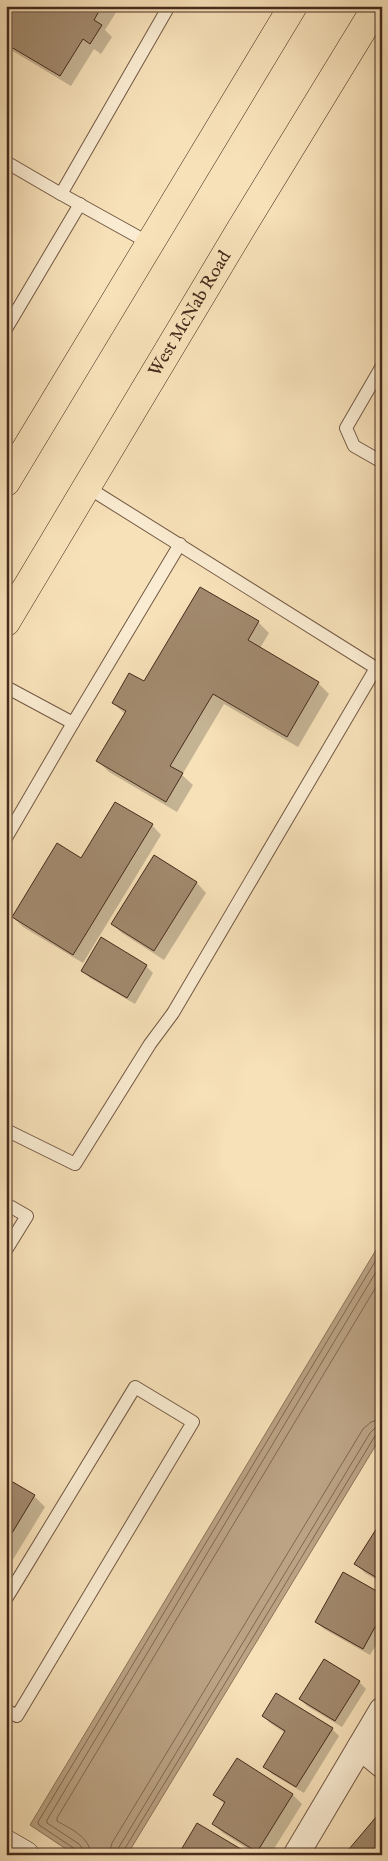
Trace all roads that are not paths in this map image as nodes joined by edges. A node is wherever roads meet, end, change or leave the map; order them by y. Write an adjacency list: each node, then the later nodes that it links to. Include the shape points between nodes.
1 (169, 6): 5 (lane)
2 (293, 6): 7 (main road)
3 (377, 6): 12 (main road, West McNab Road)
4 (6, 162): 5 (lane)
5 (61, 194): 6 (lane)
6 (80, 204): 7 (lane); 8 (lane)
7 (151, 244): 11 (main road)
8 (6, 329)
9 (381, 369): 10 (lane, via 346,428 354,446)
10 (382, 462)
11 (6, 482)
12 (87, 487): 13 (lane); 14 (main road, West McNab Road)
13 (180, 544): 16 (lane); 18 (lane, via 376,668 173,1012 75,1164)
14 (6, 622)
15 (6, 687): 16 (lane)
16 (73, 723): 17 (lane)
17 (6, 838)
18 (6, 1130)
19 (6, 1204): 20 (lane, via 27,1216)
20 (6, 1250)
21 (6, 1599): 22 (lane, via 135,1387 193,1422 17,1716)
22 (6, 1710)
23 (382, 1710): 24 (street)
24 (360, 1747): 25 (street); 28 (street)
25 (382, 1765)
26 (6, 1844): 27 (street)
27 (25, 1855)
28 (296, 1855)

